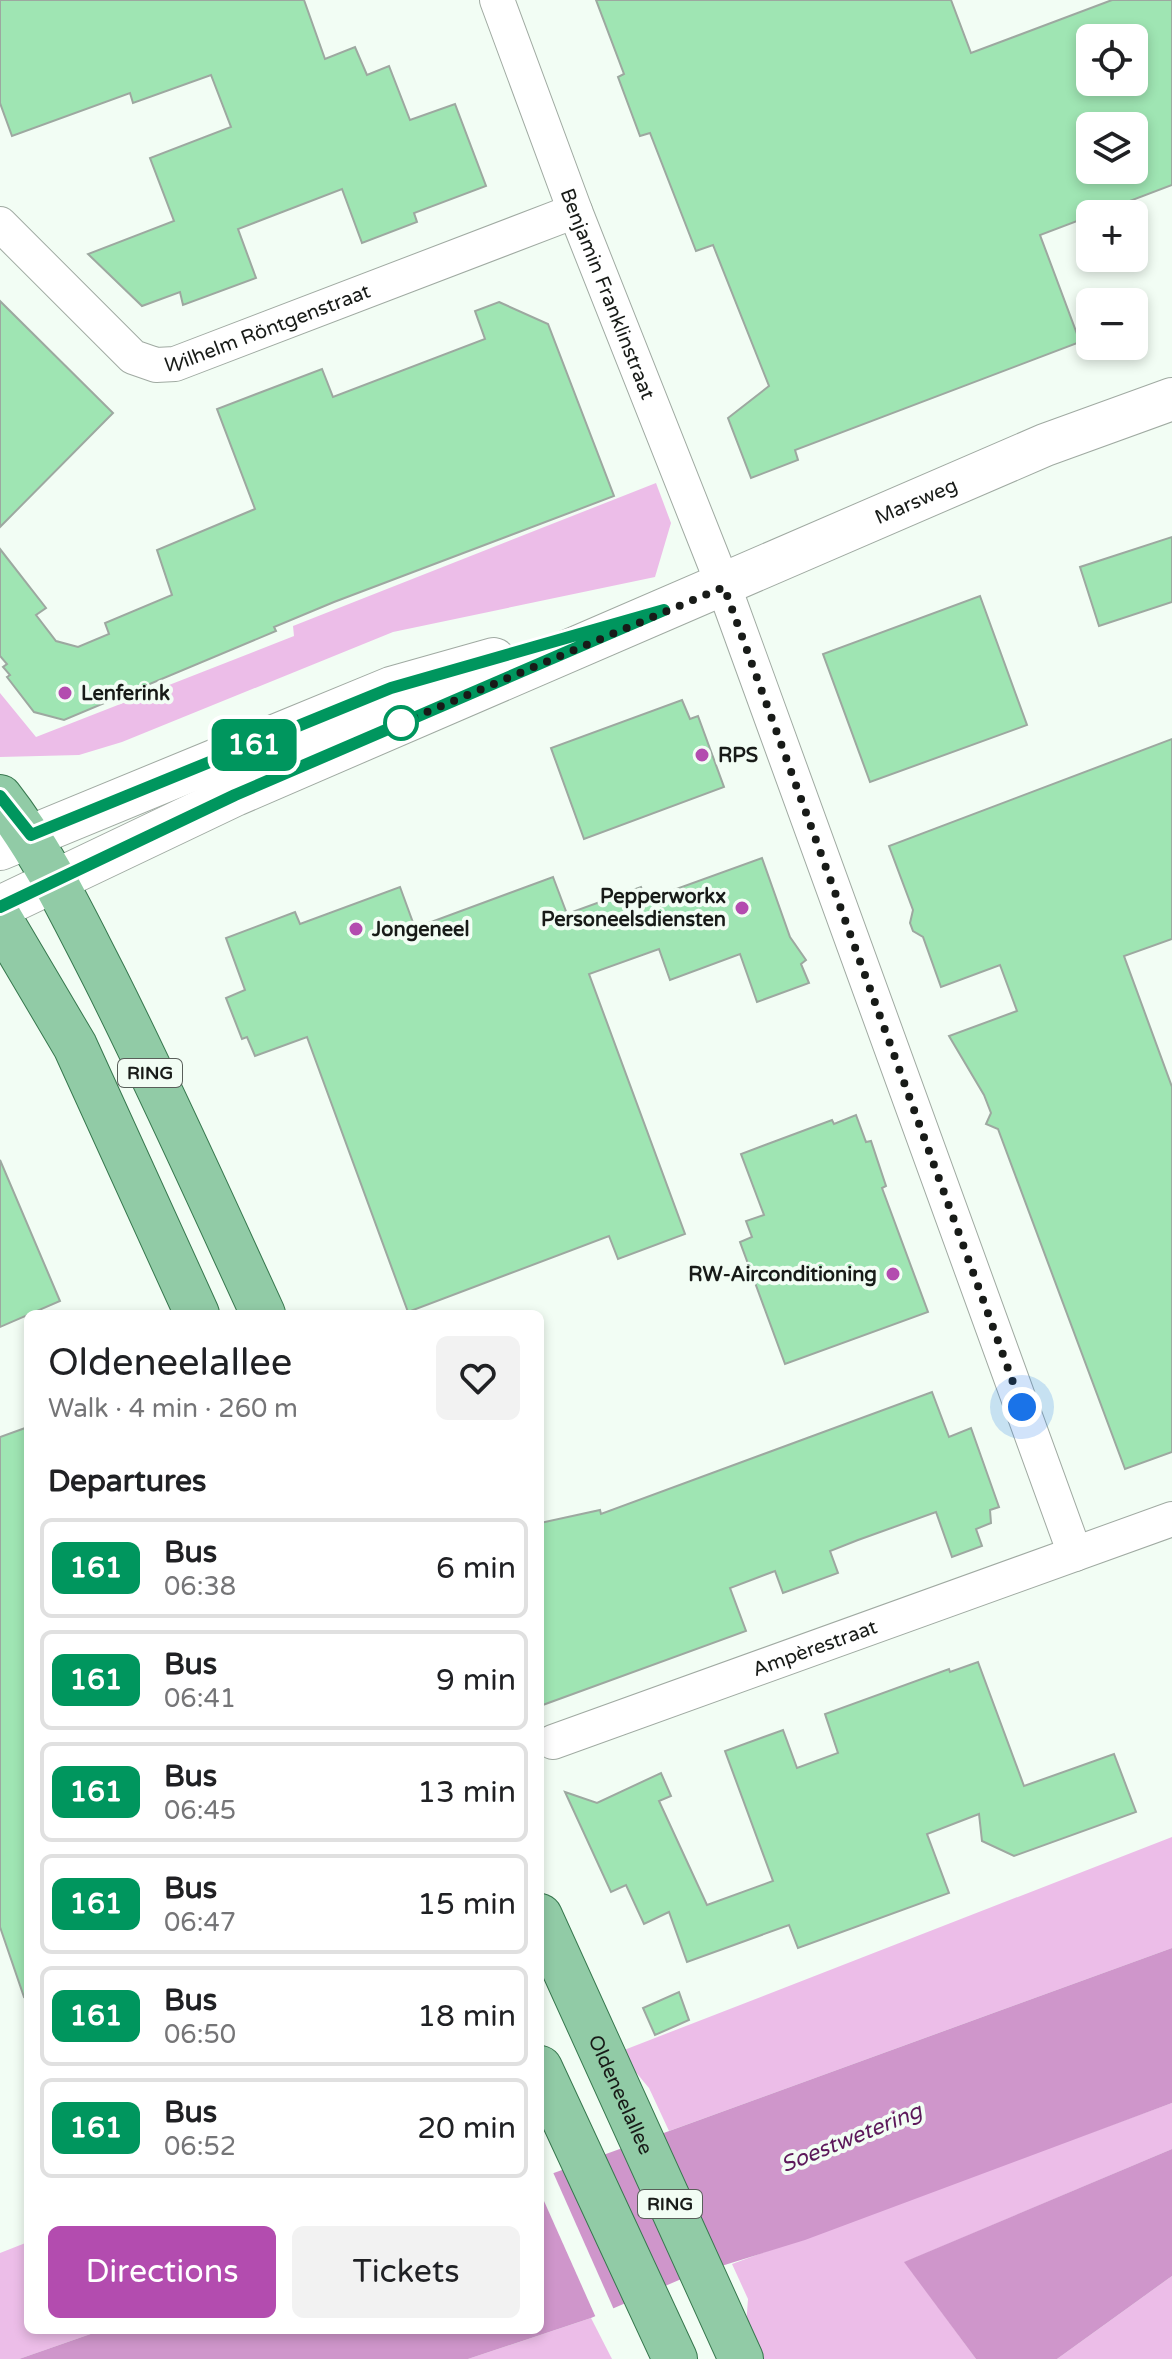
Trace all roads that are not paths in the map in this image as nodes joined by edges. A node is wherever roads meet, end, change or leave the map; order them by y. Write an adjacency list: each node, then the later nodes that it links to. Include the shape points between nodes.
1 (497, 0): 2 (street, Benjamin Franklinstraat)
2 (575, 211): 3 (street, Wilhelm Röntgenstraat, via 175,364 156,365 133,357); 5 (street, Benjamin Franklinstraat)
3 (0, 224)
4 (1172, 399): 5 (street, Marsweg, via 1045,445)
5 (724, 587): 6 (street, Marsweg); 15 (street)
6 (664, 610): 8 (street, Marsweg, via 391,688); 9 (street, Marsweg, via 235,795)
7 (0, 797): 8 (main road, RING)
8 (15, 842): 9 (main road, RING)
9 (56, 883): 10 (street, Marsweg); 13 (main road, RING)
10 (0, 907)
11 (0, 919): 12 (main road, RING, via 75,1046)
12 (195, 1310)
13 (261, 1310)
14 (1172, 1519): 15 (street, Ampèrestraat)
15 (1075, 1554): 16 (street, Ampèrestraat)
16 (553, 1742)
17 (544, 1925): 20 (main road, Oldeneelallee / RING)
18 (544, 2077): 19 (main road, RING)
19 (669, 2347)
20 (741, 2359)

